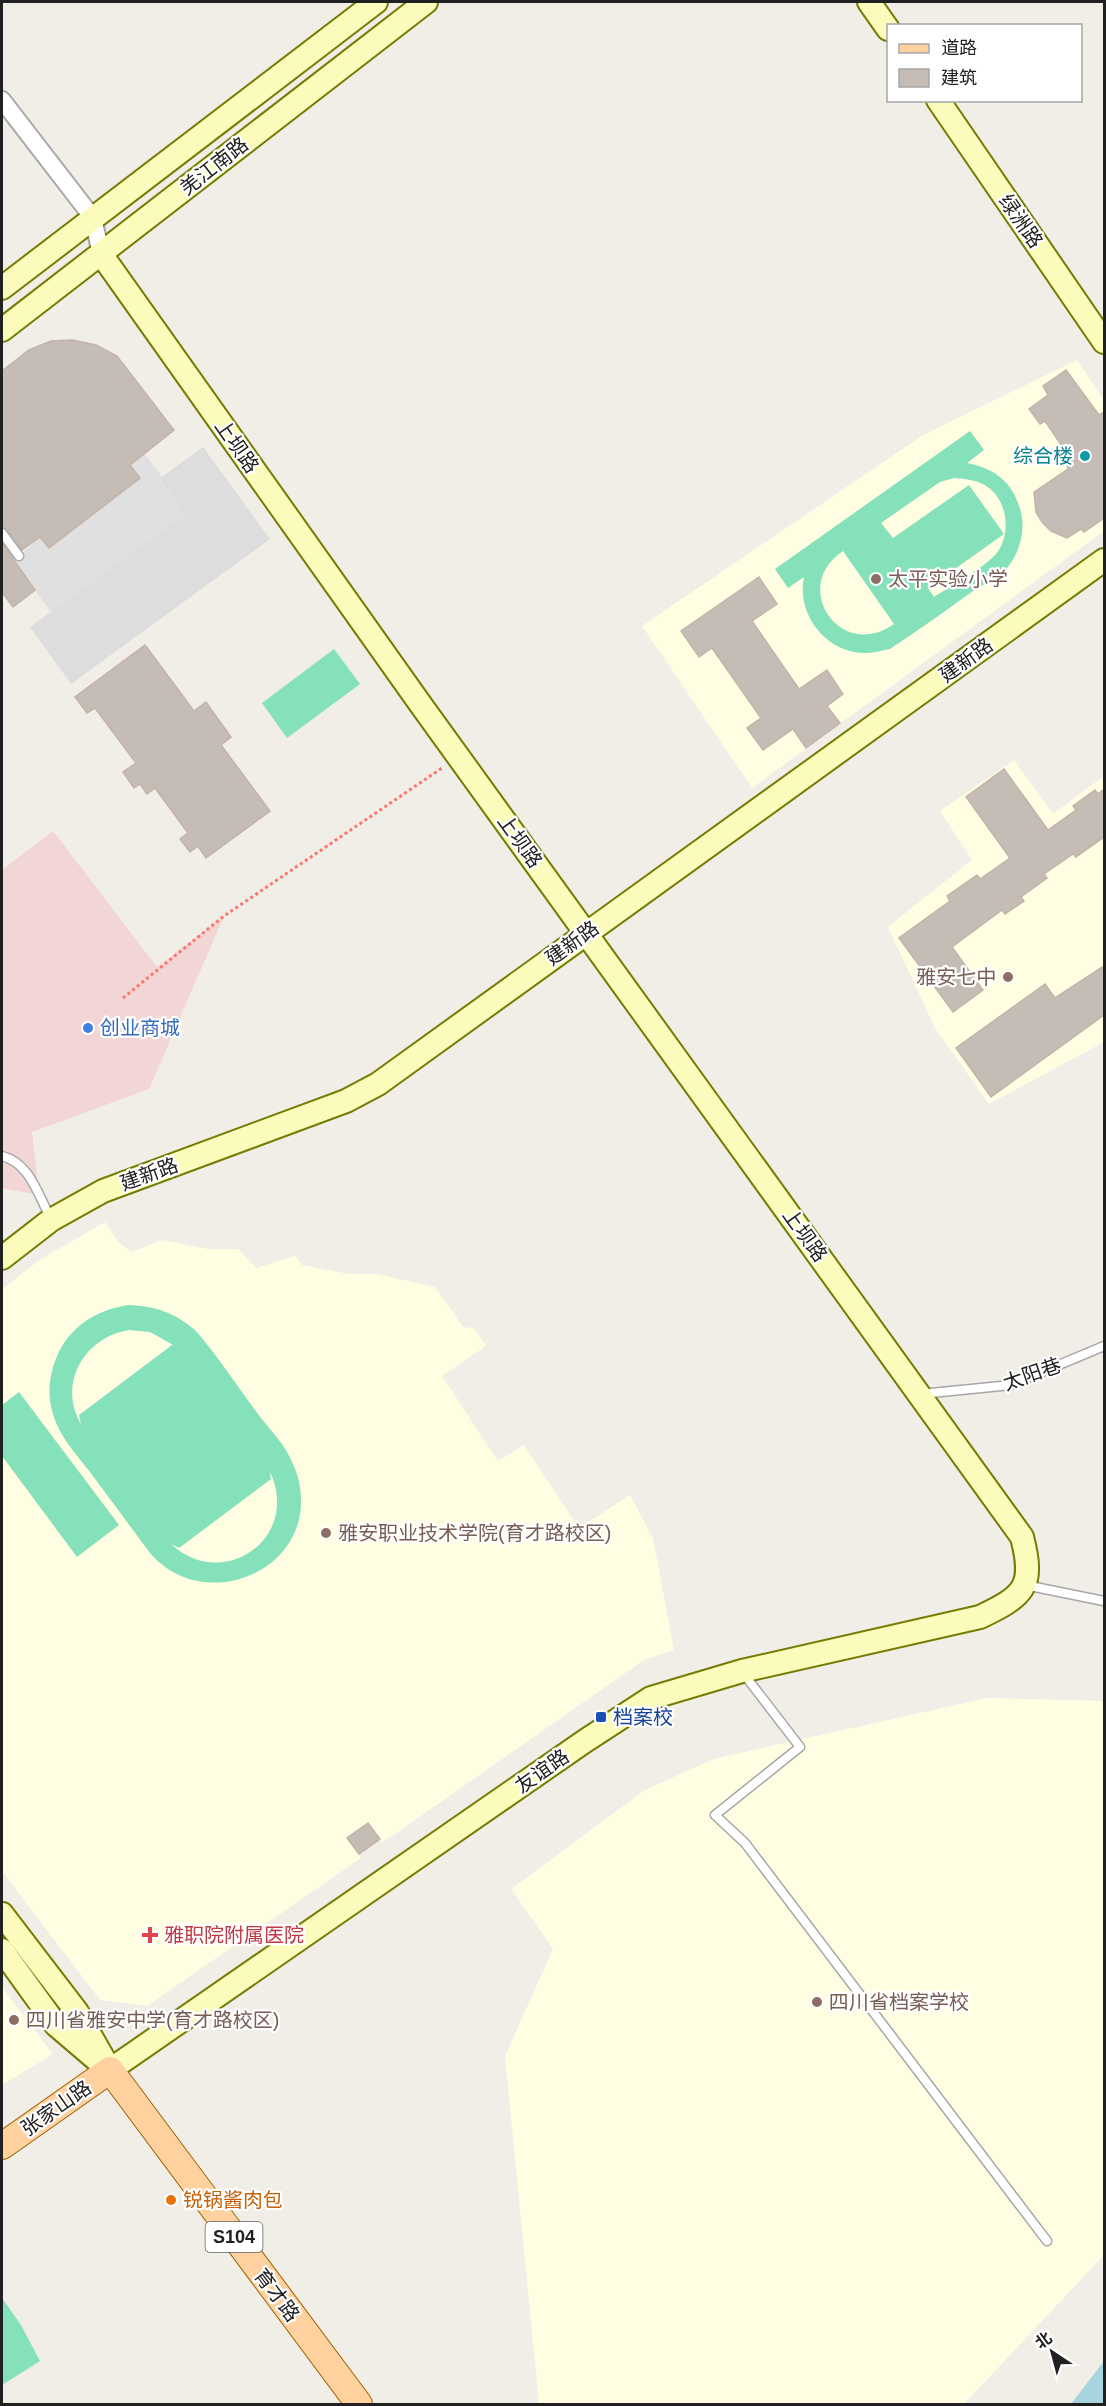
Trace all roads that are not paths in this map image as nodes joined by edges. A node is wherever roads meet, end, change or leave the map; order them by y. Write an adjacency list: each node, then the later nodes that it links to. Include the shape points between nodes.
1 (376, 2): 7 (street, 羌江南路)
2 (426, 2): 8 (street, 羌江南路)
3 (869, 2): 4 (street)
4 (887, 28)
5 (2, 100): 7 (street, 上坝路)
6 (939, 102): 11 (street, 绿洲路)
7 (93, 218): 8 (street, 上坝路); 9 (street, 羌江南路)
8 (101, 254): 10 (street, 羌江南路); 15 (street, 上坝路)
9 (2, 288)
10 (2, 330)
11 (1104, 342)
12 (2, 533): 13 (lane)
13 (18, 556)
14 (1104, 560): 15 (street, 建新路)
15 (586, 932): 17 (street, 建新路, via 378,1084 346,1101 103,1191); 20 (street, 上坝路)
16 (2, 1156): 17 (lane, via 14,1159 27,1172)
17 (51, 1220): 18 (street, 建新路)
18 (2, 1258)
19 (1104, 1346): 20 (lane, 太阳巷, via 1011,1385)
20 (920, 1394): 21 (street, 上坝路, via 1022,1537 1028,1562)
21 (1024, 1585): 22 (lane); 23 (street, 友谊路, via 1010,1602 980,1617)
22 (1104, 1601)
23 (742, 1671): 26 (street, 友谊路, via 651,1698); 28 (lane, via 800,1748 715,1815 745,1843)
24 (2, 1914): 26 (street, 育才路, via 77,2012)
25 (2, 1950): 26 (street, 育才路, via 57,2025)
26 (110, 2070): 27 (main road, 张家山路); 29 (main road, 育才路 / S104)
27 (2, 2145)
28 (1047, 2241)
29 (359, 2404)

